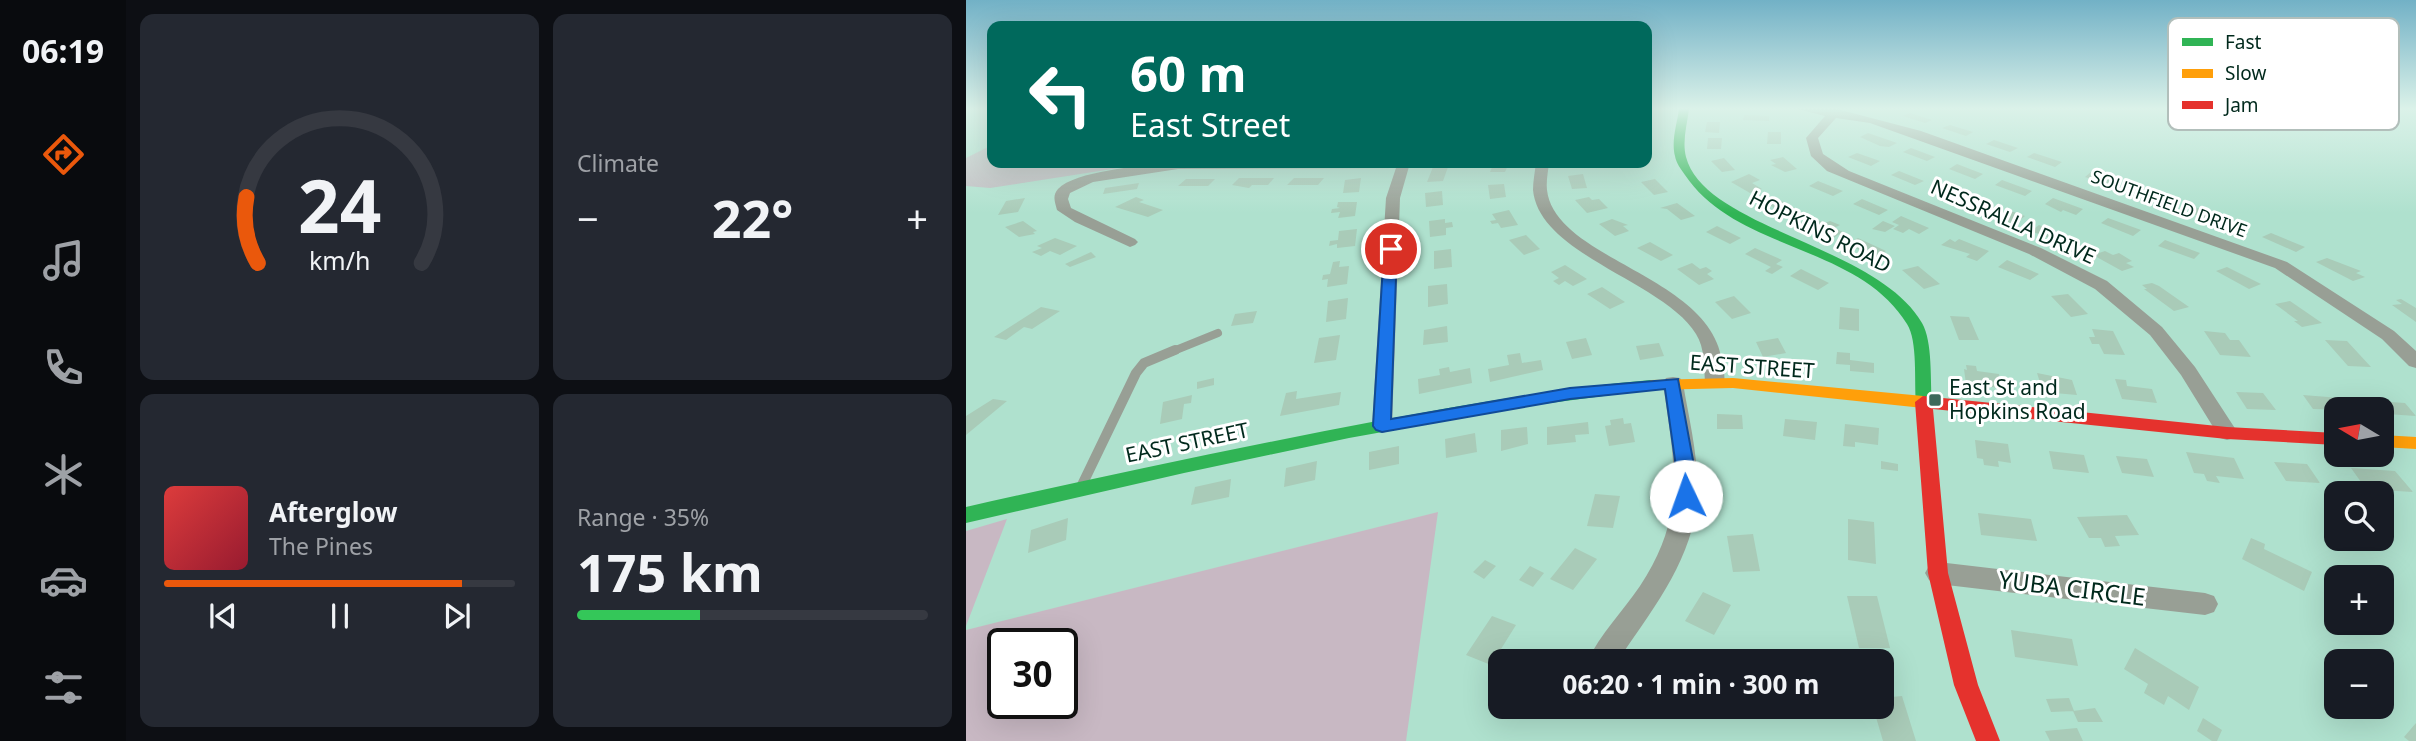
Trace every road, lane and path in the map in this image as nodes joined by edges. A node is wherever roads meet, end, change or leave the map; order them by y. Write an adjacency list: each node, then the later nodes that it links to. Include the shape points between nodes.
1 (1679, 144): 12 (street, HOPKINS ROAD, via 1686,170 1703,191 1748,219 1877,283 1905,307 1920,338)
2 (1813, 144): 14 (street, NESSRALLA DRIVE, via 1825,163 1844,174 2050,258 2101,285 2156,331)
3 (1944, 144): 9 (street, SOUTHFIELD DRIVE, via 2281,265 2388,335)
4 (1157, 168): 7 (street, via 1100,176 1074,184 1061,197 1065,210 1077,218)
5 (1402, 168): 13 (street, via 1393,198)
6 (1541, 168): 10 (street, via 1541,199 1583,247 1657,289 1696,320 1710,348)
7 (1130, 242)
8 (1218, 333): 18 (lane, via 1144,363)
9 (2416, 362)
10 (1715, 382): 11 (street, EAST STREET); 12 (street, EAST STREET)
11 (1672, 383): 13 (street, EAST STREET, via 1570,393); 22 (street, via 1686,478 1684,516 1669,558)
12 (1925, 404): 14 (street, EAST STREET); 20 (street, HOPKINS ROAD)
13 (1382, 426): 18 (street, EAST STREET)
14 (2227, 433): 15 (street, EAST STREET)
15 (2324, 438)
16 (2394, 442): 17 (street)
17 (2416, 443)
18 (1081, 489): 19 (street, EAST STREET)
19 (966, 515)
20 (1938, 573): 21 (street, YUBA CIRCLE); 23 (street, HOPKINS ROAD, via 1966,685)
21 (2205, 604)
22 (1610, 649)
23 (1988, 741)

